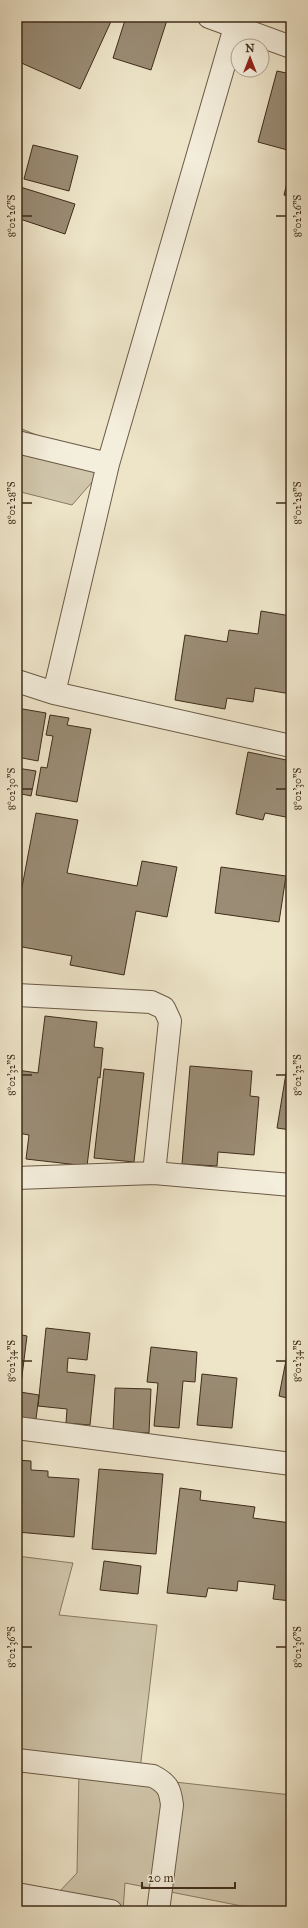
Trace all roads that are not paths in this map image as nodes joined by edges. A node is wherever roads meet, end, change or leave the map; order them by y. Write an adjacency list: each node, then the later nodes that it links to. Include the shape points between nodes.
1 (209, 17): 2 (street)
2 (235, 28): 3 (street); 5 (street)
3 (291, 47)
4 (17, 442): 5 (street)
5 (108, 464): 7 (street)
6 (17, 681): 7 (street)
7 (54, 693): 8 (street)
8 (291, 746)
9 (17, 995): 10 (street, via 151,1002 164,1008 170,1021)
10 (154, 1173): 11 (street); 12 (street)
11 (17, 1178)
12 (291, 1185)
13 (17, 1428): 14 (street)
14 (291, 1464)
15 (17, 1760): 18 (street, via 153,1776 164,1782 170,1793 172,1806)
16 (17, 1894): 17 (street)
17 (111, 1911)
18 (158, 1911)

